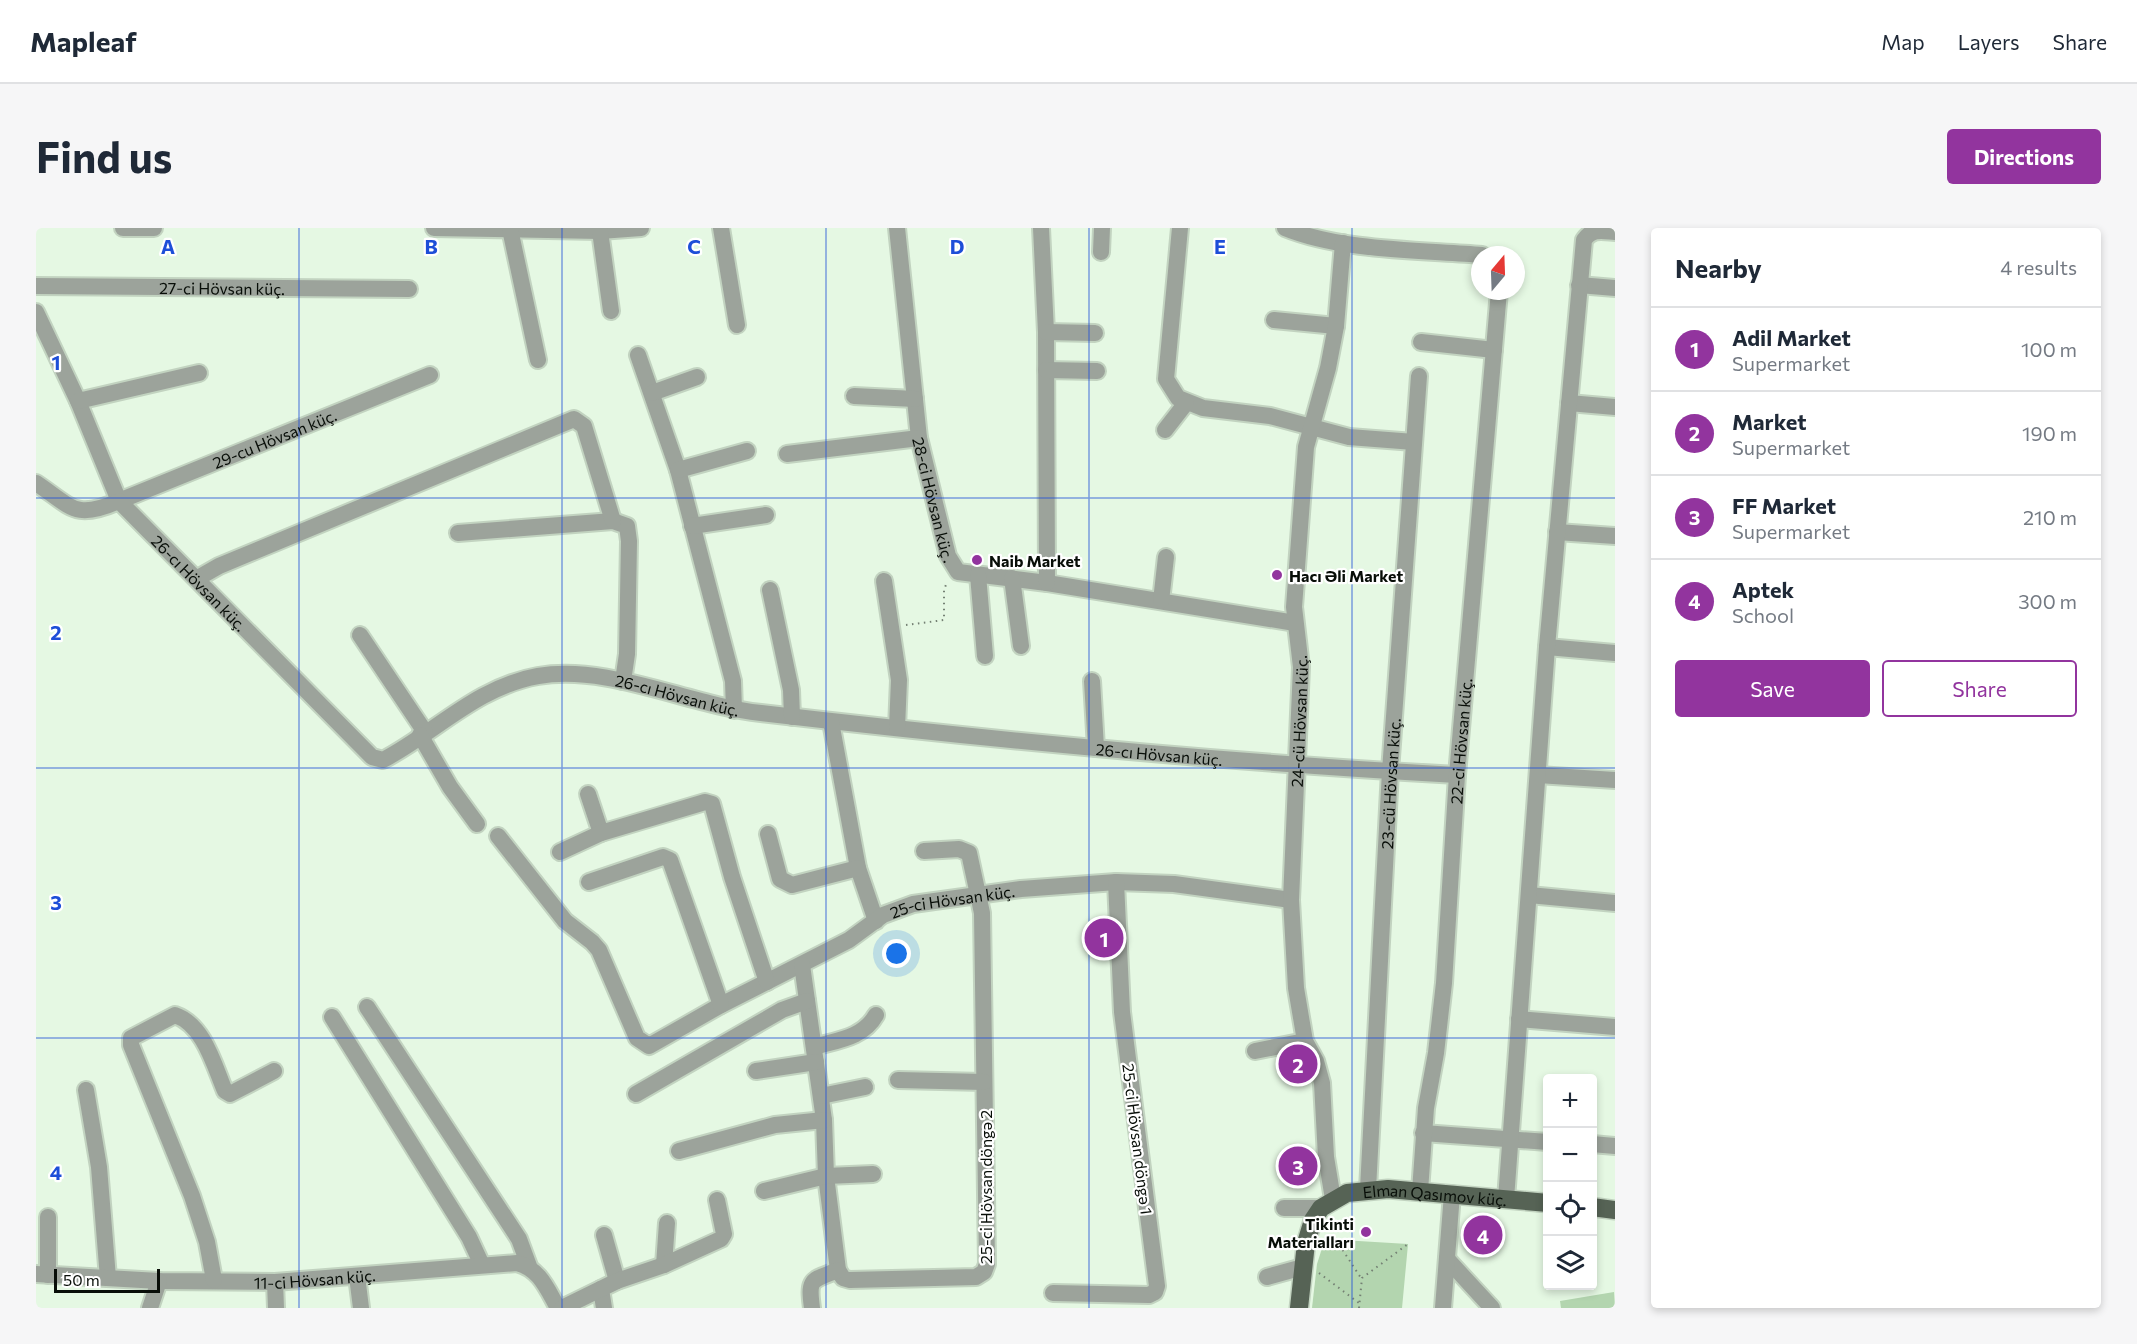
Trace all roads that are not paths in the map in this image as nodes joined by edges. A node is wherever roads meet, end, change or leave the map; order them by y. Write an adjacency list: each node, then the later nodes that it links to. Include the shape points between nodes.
1 (123, 228): 2 (street)
2 (154, 228)
3 (434, 228): 11 (street)
4 (641, 228): 12 (street)
5 (722, 228): 25 (street)
6 (897, 228): 41 (street, 28-ci Hövsan küç.)
7 (1041, 228): 27 (street)
8 (1102, 228): 15 (street)
9 (1180, 228): 43 (street, via 1166,379 1171,390)
10 (1285, 228): 14 (street)
11 (510, 229): 12 (street); 32 (street)
12 (600, 231): 22 (street)
13 (1615, 232): 17 (street, via 1595,230 1588,234)
14 (1343, 243): 16 (street); 26 (street, 24-cü Hövsan küç.)
15 (1101, 252)
16 (1471, 254)
17 (1579, 285): 19 (street); 44 (street)
18 (36, 286): 20 (street, 27-ci Hövsan küç.)
19 (1615, 288)
20 (409, 289)
21 (1498, 300): 30 (street, 22-ci Hövsan küç.)
22 (611, 311)
23 (36, 312): 42 (street, 26-cı Hövsan küç.)
24 (1274, 320): 26 (street)
25 (736, 325)
26 (1335, 326): 46 (street, 24-cü Hövsan küç., via 1324,391)
27 (1046, 332): 28 (street); 33 (street)
28 (1095, 333)
29 (1421, 342): 30 (street)
30 (1494, 350): 85 (street, 22-ci Hövsan küç.)
31 (638, 355): 39 (street)
32 (538, 360)
33 (1046, 370): 34 (street); 66 (street)
34 (1096, 371)
35 (199, 373): 42 (street)
36 (430, 375): 54 (street, 29-cu Hövsan küç.)
37 (1419, 376): 49 (street, 23-cü Hövsan küç.)
38 (697, 377): 39 (street)
39 (652, 393): 52 (street)
40 (854, 396): 41 (street)
41 (915, 399): 48 (street, 28-ci Hövsan küç.)
42 (78, 401): 54 (street, 26-cı Hövsan küç.)
43 (1186, 403): 46 (street, via 1270,416); 47 (street)
44 (1569, 403): 45 (street); 58 (street)
45 (1615, 407)
46 (1311, 427): 49 (street, via 1349,437); 69 (street, 24-cü Hövsan küç., via 1306,447)
47 (1165, 430)
48 (920, 438): 51 (street); 62 (street, 28-ci Hövsan küç., via 948,556 958,572)
49 (1414, 442): 84 (street, 23-cü Hövsan küç.)
50 (747, 451): 52 (street)
51 (787, 454)
52 (678, 470): 57 (street)
53 (36, 483): 54 (street, via 82,512)
54 (119, 501): 63 (street, 26-cı Hövsan küç.)
55 (766, 515): 57 (street)
56 (613, 521): 59 (street); 63 (street, via 584,426 574,419 392,492); 75 (street, via 627,526 629,541)
57 (693, 526): 77 (street, via 733,681)
58 (1557, 532): 60 (street); 72 (street)
59 (458, 534)
60 (1615, 537)
61 (1166, 557): 68 (street)
62 (978, 575): 64 (street, 28-ci Hövsan küç.); 74 (street)
63 (198, 578): 81 (street, 26-cı Hövsan küç., via 372,757 383,760)
64 (1012, 579): 66 (street, 28-ci Hövsan küç.); 71 (street)
65 (884, 580): 80 (street, via 899,680)
66 (1047, 583): 68 (street, 28-ci Hövsan küç.)
67 (770, 590): 78 (street)
68 (1161, 601): 69 (street, 28-ci Hövsan küç.)
69 (1295, 623): 83 (street, 24-cü Hövsan küç., via 1301,649)
70 (360, 635): 81 (street)
71 (1021, 646)
72 (1547, 647): 73 (street); 86 (street)
73 (1615, 653)
74 (985, 656)
75 (623, 681): 77 (street, 26-cı Hövsan küç.); 81 (street, 26-cı Hövsan küç., via 561,674 527,679 490,693)
76 (1092, 681): 82 (street)
77 (734, 710): 78 (street, 26-cı Hövsan küç.)
78 (792, 717): 79 (street, 26-cı Hövsan küç.)
79 (831, 722): 80 (street, 26-cı Hövsan küç.); 95 (street)
80 (897, 728): 82 (street, 26-cı Hövsan küç.)
81 (423, 734): 89 (street, via 457,798)
82 (1096, 748): 83 (street, 26-cı Hövsan küç.)
83 (1298, 765): 84 (street, 26-cı Hövsan küç.); 100 (street, 24-cü Hövsan küç.)
84 (1390, 771): 85 (street, 26-cı Hövsan küç.); 132 (street, 23-cü Hövsan küç.)
85 (1457, 775): 124 (street, 22-ci Hövsan küç., via 1444,983)
86 (1538, 775): 87 (street); 99 (street)
87 (1615, 780)
88 (588, 794): 90 (street)
89 (477, 824)
90 (601, 833): 94 (street); 104 (street, via 705,802 712,804)
91 (768, 834): 95 (street, via 780,879 785,884)
92 (498, 836): 106 (street, 25-ci Hövsan küç., via 565,921 599,951 637,1038 648,1046)
93 (924, 851): 98 (street, 25-ci Hövsan döngə 2, via 965,849)
94 (560, 852)
95 (858, 868): 102 (street)
96 (589, 882): 106 (street, via 663,857 670,860)
97 (1116, 882): 98 (street, 25-ci Hövsan küç.); 100 (street, 25-ci Hövsan küç., via 1174,884); 161 (street, 25-ci Hövsan döngə 1, via 1122,1012 1156,1286 1149,1295)
98 (978, 894): 102 (street, 25-ci Hövsan küç., via 913,904); 118 (street, 25-ci Hövsan döngə 2, via 982,914)
99 (1529, 895): 101 (street); 110 (street)
100 (1291, 900): 112 (street, 24-cü Hövsan küç., via 1297,997)
101 (1615, 903)
102 (876, 921): 103 (street, 25-ci Hövsan küç.)
103 (802, 965): 104 (street, 25-ci Hövsan küç.); 105 (street)
104 (767, 982): 106 (street, 25-ci Hövsan küç.)
105 (807, 1001): 114 (street); 121 (street, via 782,1010)
106 (721, 1005)
107 (367, 1007): 149 (street, via 519,1239)
108 (876, 1015): 114 (street, via 861,1034)
109 (332, 1017): 147 (street, via 469,1237)
110 (1519, 1019): 111 (street); 125 (street)
111 (1615, 1027)
112 (1305, 1041): 113 (street); 139 (street, 24-cü Hövsan küç., via 1322,1083)
113 (1255, 1051)
114 (815, 1054): 116 (street); 122 (street)
115 (274, 1071): 156 (street, via 230,1094 207,1045 182,1017 175,1015 131,1038 201,1224)
116 (756, 1071)
117 (898, 1080): 118 (street)
118 (984, 1082): 151 (street, 25-ci Hövsan döngə 2, via 984,1272 976,1277 850,1280)
119 (866, 1087): 122 (street)
120 (86, 1090): 155 (street, via 99,1167)
121 (636, 1094)
122 (821, 1096): 123 (street)
123 (824, 1120): 129 (street, via 775,1125); 131 (street)
124 (1423, 1133): 125 (street); 134 (street, 22-ci Hövsan küç.)
125 (1509, 1140): 126 (street); 136 (street)
126 (1543, 1142)
127 (1597, 1144): 128 (street)
128 (1615, 1146)
129 (679, 1151)
130 (873, 1174): 131 (street)
131 (826, 1176): 133 (street); 151 (street)
132 (1368, 1190): 134 (main road, Elman Qasımov küç.); 139 (main road, Elman Qasımov küç., via 1347,1193)
133 (764, 1191)
134 (1420, 1191): 135 (main road, Elman Qasımov küç.)
135 (1452, 1194): 136 (main road, Elman Qasımov küç.); 146 (street)
136 (1506, 1199): 138 (main road, Elman Qasımov küç.)
137 (717, 1200): 148 (street, via 724,1234 721,1239)
138 (1543, 1203)
139 (1327, 1204): 140 (street); 150 (main road, via 1310,1230)
140 (1284, 1208)
141 (1597, 1208): 142 (main road)
142 (1615, 1210)
143 (48, 1217): 152 (street)
144 (667, 1223): 148 (street)
145 (604, 1236): 158 (street)
146 (1447, 1259): 169 (street); 170 (street)
147 (482, 1265): 149 (street, 11-ci Hövsan küç.); 153 (street, 11-ci Hövsan küç.)
148 (664, 1265): 158 (street)
149 (529, 1266): 165 (street)
150 (1310, 1269): 154 (street); 168 (main road)
151 (838, 1270): 167 (street, via 813,1280 809,1286)
152 (42, 1275): 155 (street, 11-ci Hövsan küç.)
153 (357, 1276): 159 (street, 11-ci Hövsan küç.); 164 (street)
154 (1267, 1276)
155 (108, 1278): 157 (street, 11-ci Hövsan küç.)
156 (214, 1280): 157 (street, 11-ci Hövsan küç.); 159 (street, 11-ci Hövsan küç.)
157 (159, 1281): 162 (street)
158 (617, 1281): 160 (street)
159 (275, 1282): 163 (street)
160 (601, 1289): 165 (street); 166 (street)
161 (1053, 1293)
162 (150, 1308)
163 (276, 1308)
164 (361, 1308)
165 (560, 1308)
166 (604, 1308)
167 (812, 1308)
168 (1299, 1308)
169 (1443, 1308)
170 (1492, 1308)

